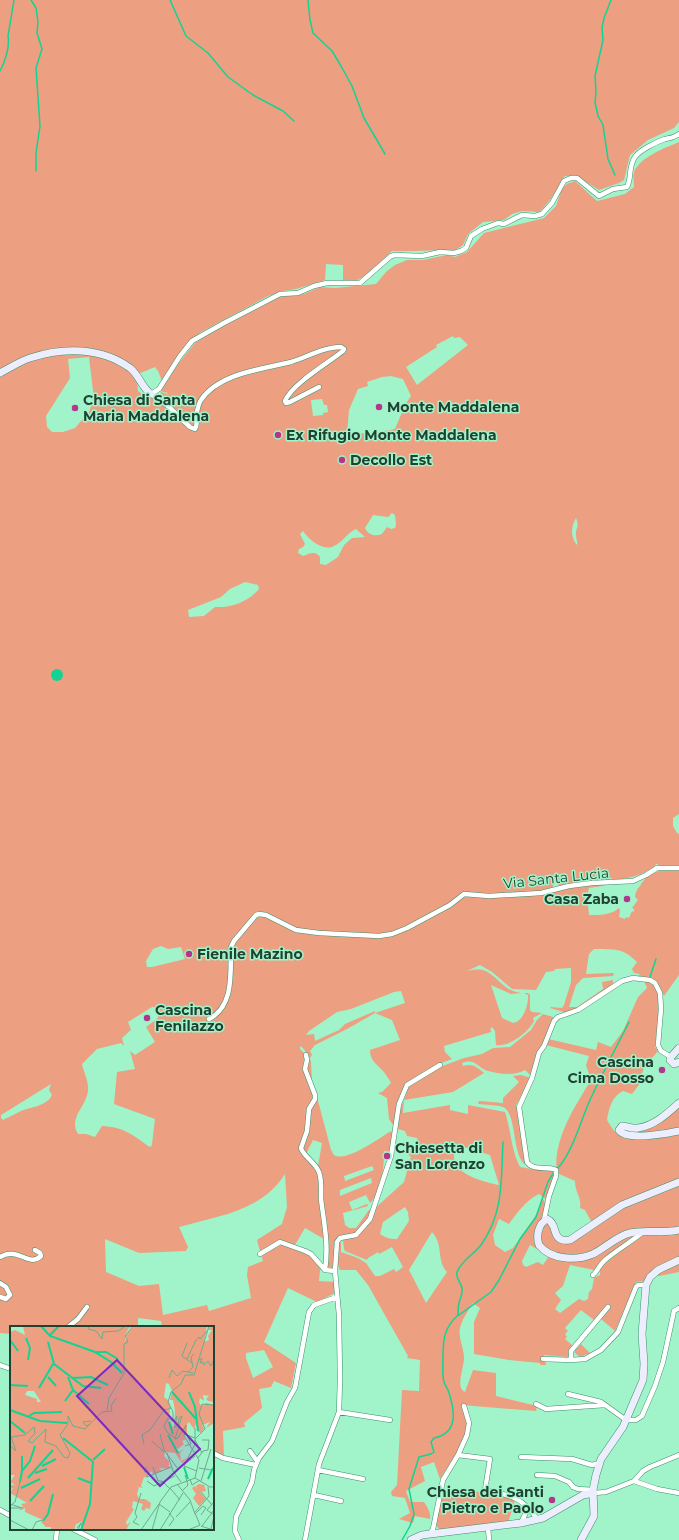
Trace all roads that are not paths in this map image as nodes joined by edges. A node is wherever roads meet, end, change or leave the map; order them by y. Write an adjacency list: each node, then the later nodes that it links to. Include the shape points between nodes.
1 (679, 134): 4 (street, via 654,143 635,157 629,171 627,187 613,189 599,196 577,178 567,179 542,214 522,215 504,224 498,223 482,229 471,236 466,248 461,251 422,256 395,255 360,284 327,283 298,293 280,294 192,341 159,389)
2 (0, 373): 4 (street, via 30,358 62,351 95,352 131,369 139,378 144,390)
3 (319, 387): 4 (street, via 290,402 285,401 314,371 343,351 341,347 246,372 224,381 202,399 196,416 196,429 190,427)
4 (151, 394)
5 (679, 868): 6 (street, Via Santa Lucia, via 657,868 632,881 569,886 541,893 489,896 464,894 450,905 407,928 380,936 296,930 259,914 253,917 234,941 229,996 221,1011)
6 (209, 1019)
7 (679, 1048): 9 (street)
8 (306, 1055): 22 (street, via 304,1069 315,1099 310,1109 301,1148 320,1173 328,1250)
9 (671, 1057): 10 (street, via 672,1063); 15 (street, via 661,1051 658,1045 660,992 650,980 633,978 622,981 578,1010 563,1014 554,1021 544,1046 538,1053 532,1078 519,1107 527,1162 530,1166 556,1170)
10 (679, 1062)
11 (440, 1065): 23 (street, via 407,1085 399,1104 391,1156 370,1219 356,1235 340,1238 337,1242)
12 (679, 1103): 13 (street, via 649,1124 638,1128 622,1126 618,1130 624,1134 640,1136)
13 (679, 1131)
14 (679, 1182): 15 (street, via 622,1205 570,1240 559,1239 551,1222)
15 (544, 1220): 17 (street, via 538,1232 539,1245 551,1255 565,1258 588,1255 630,1233)
16 (679, 1230): 17 (street)
17 (643, 1232): 24 (street, via 603,1261)
18 (35, 1250): 20 (street, via 41,1256 32,1261 16,1254)
19 (260, 1254): 22 (street, via 280,1242 305,1250)
20 (0, 1257)
21 (679, 1260): 26 (street, via 658,1270)
22 (325, 1270): 23 (street)
23 (335, 1271): 28 (street)
24 (593, 1275)
25 (0, 1283): 27 (street, via 6,1287 10,1295 6,1299)
26 (646, 1285): 34 (street, via 636,1288 618,1332 610,1342 585,1359); 43 (street, via 642,1334 643,1376)
27 (0, 1297)
28 (337, 1297): 41 (street); 49 (street, via 314,1306 309,1312 295,1388 272,1441)
29 (86, 1307): 32 (street)
30 (608, 1307): 34 (street, via 571,1351)
31 (679, 1308): 43 (street, via 674,1312 663,1362 642,1416 636,1420)
32 (69, 1326)
33 (544, 1359): 34 (street)
34 (570, 1360)
35 (0, 1365): 36 (street)
36 (10, 1369)
37 (568, 1394): 39 (street)
38 (536, 1404): 39 (street, via 546,1409)
39 (606, 1405): 43 (street)
40 (464, 1406): 46 (street, via 469,1423 467,1435)
41 (339, 1412): 42 (street); 51 (street)
42 (390, 1420)
43 (626, 1420): 50 (street)
44 (250, 1452): 49 (street)
45 (214, 1454): 49 (street)
46 (458, 1454): 59 (street, via 490,1459 485,1490 514,1497); 66 (street, via 443,1480)
47 (679, 1455): 54 (street, via 643,1471)
48 (521, 1457): 50 (street, via 572,1459 592,1466)
49 (257, 1463): 68 (street, via 252,1482 236,1517 235,1531)
50 (600, 1463): 55 (street)
51 (318, 1470): 53 (street); 57 (street)
52 (537, 1475): 55 (street, via 555,1476 578,1489)
53 (363, 1479)
54 (634, 1481): 55 (street, via 606,1492); 56 (street)
55 (594, 1490): 62 (street); 72 (street, via 594,1516)
56 (679, 1493)
57 (314, 1495): 58 (street); 69 (street)
58 (341, 1501)
59 (528, 1508): 62 (street); 63 (street)
60 (0, 1510): 61 (street)
61 (10, 1515)
62 (537, 1519): 63 (street)
63 (521, 1523): 64 (street)
64 (488, 1527): 66 (street); 71 (street)
65 (75, 1530): 67 (street)
66 (430, 1534): 70 (street)
67 (95, 1540)
68 (239, 1540)
69 (305, 1540)
70 (411, 1540)
71 (489, 1540)
72 (580, 1540)

